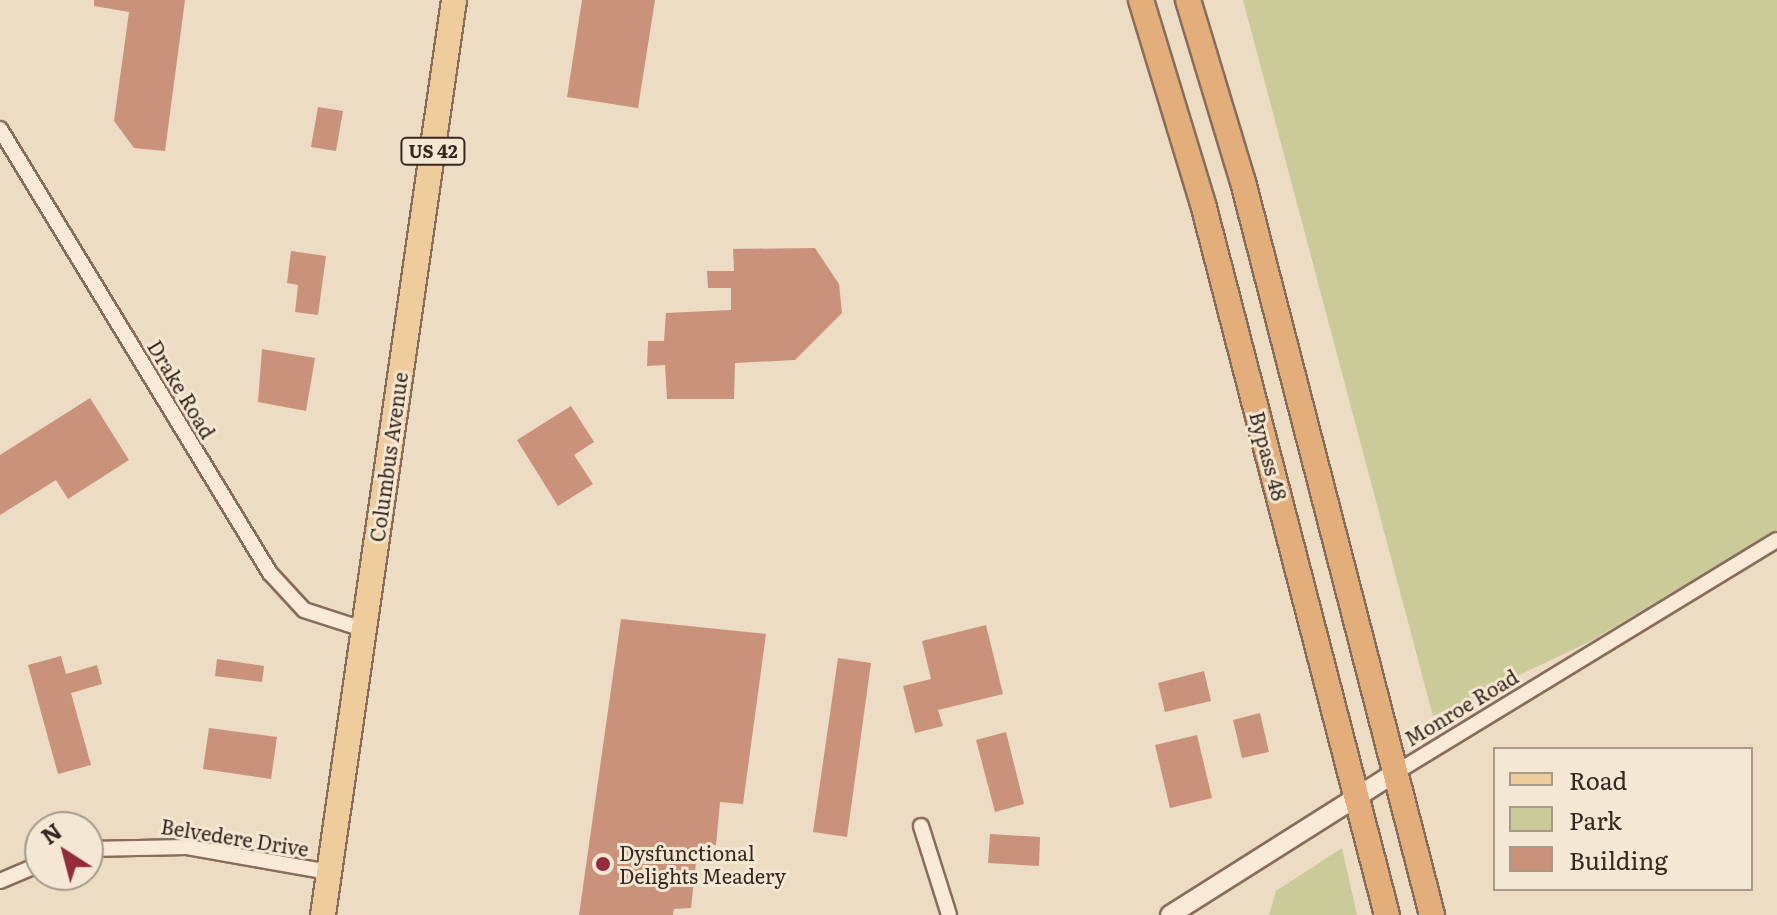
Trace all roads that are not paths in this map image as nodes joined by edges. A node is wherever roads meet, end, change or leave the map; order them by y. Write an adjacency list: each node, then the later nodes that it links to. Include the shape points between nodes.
1 (454, 0): 6 (main road, Columbus Avenue / US 42)
2 (1141, 0): 8 (highway, Bypass 48, via 1203,204)
3 (1188, 0): 7 (highway, via 1243,182)
4 (0, 129): 6 (street, Drake Road, via 270,573 304,610)
5 (1777, 540): 7 (street, Monroe Road)
6 (363, 629): 12 (main road, Columbus Avenue / US 42)
7 (1395, 773): 8 (street, Monroe Road); 18 (highway)
8 (1357, 797): 16 (street, Monroe Road); 17 (highway, Bypass 48)
9 (921, 826): 15 (street)
10 (104, 849): 12 (street, Belvedere Drive, via 187,847)
11 (24, 871): 13 (street)
12 (329, 872): 14 (main road, Columbus Avenue / US 42)
13 (0, 881)
14 (323, 915)
15 (949, 915)
16 (1170, 915)
17 (1387, 915)
18 (1432, 915)

